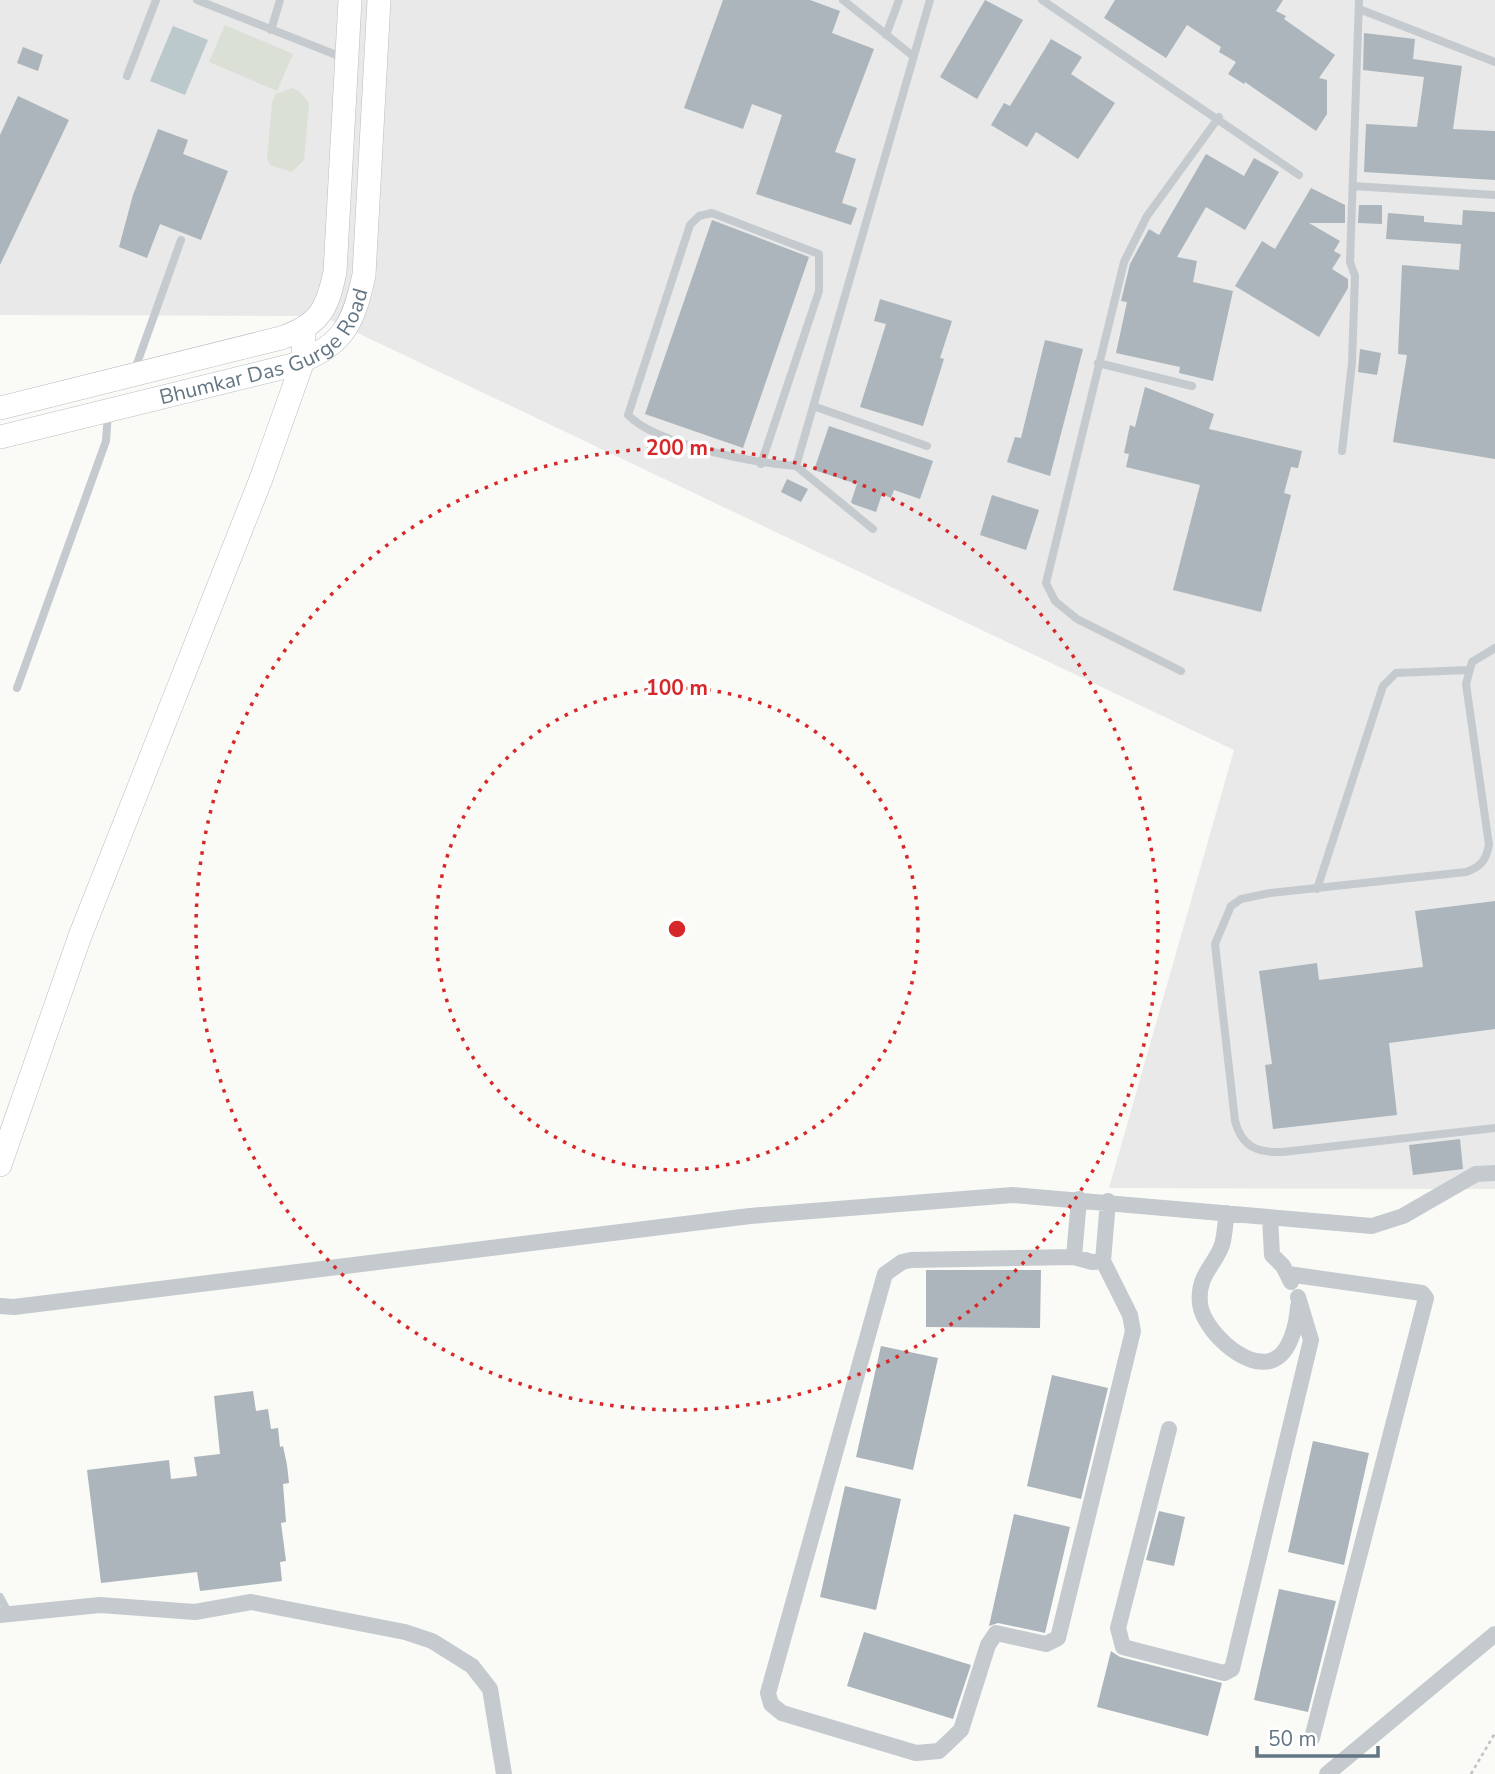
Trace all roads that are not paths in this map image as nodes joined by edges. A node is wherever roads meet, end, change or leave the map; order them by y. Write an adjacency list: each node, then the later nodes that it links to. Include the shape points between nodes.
1 (156, 0): 16 (lane)
2 (197, 0): 11 (lane)
3 (280, 0): 11 (lane)
4 (350, 0): 14 (main road, Bhumkar Das Gurge Road)
5 (379, 0): 23 (main road, Bhumkar Das Gurge Road, via 363,275 356,310 341,335 320,355)
6 (843, 0): 12 (lane)
7 (899, 0): 12 (lane)
8 (930, 0): 13 (lane)
9 (1042, 0): 17 (lane)
10 (1359, 5): 15 (lane); 19 (lane)
11 (271, 30): 14 (lane)
12 (887, 35): 13 (lane)
13 (913, 57): 27 (lane)
14 (346, 59): 22 (main road, Bhumkar Das Gurge Road, via 335,271 329,299)
15 (1495, 62)
16 (127, 76)
17 (1219, 117): 18 (lane); 24 (lane, via 1147,216 1124,261)
18 (1299, 175)
19 (1353, 186): 20 (lane); 32 (lane, via 1352,363)
20 (1495, 195)
21 (181, 240): 25 (lane)
22 (304, 330): 23 (main road); 25 (main road, Bhumkar Das Gurge Road)
23 (303, 361): 29 (main road, Bhumkar Das Gurge Road); 42 (main road, via 261,479 80,936)
24 (1098, 363): 26 (lane); 38 (lane, via 1046,583 1055,601 1077,619)
25 (132, 375): 28 (main road, Bhumkar Das Gurge Road)
26 (1192, 386)
27 (813, 406): 31 (lane); 34 (lane)
28 (0, 408)
29 (108, 410): 30 (main road, Bhumkar Das Gurge Road); 39 (lane, via 106,442)
30 (0, 437)
31 (927, 446)
32 (1342, 452)
33 (761, 464): 33 (lane, via 681,442 639,426 628,415 690,225 699,216 712,213 803,246 819,254 821,263 819,291); 34 (lane)
34 (796, 467): 35 (lane)
35 (873, 529)
36 (1495, 648): 37 (lane, via 1479,656)
37 (1468, 670): 40 (lane, via 1396,673 1383,685); 40 (lane, via 1466,684 1489,845 1486,858 1466,872)
38 (1181, 671)
39 (17, 688)
40 (1317, 889): 41 (lane, via 1241,899 1226,914 1218,934 1216,962 1235,1121 1243,1142 1268,1153)
41 (1495, 1129)
42 (0, 1165)
43 (1495, 1173): 47 (street, via 1476,1174 1402,1216 1372,1226)
44 (1079, 1199): 45 (street); 48 (street); 52 (street, via 1013,1195 750,1216)
45 (1108, 1201): 46 (street); 49 (street)
46 (1227, 1213): 47 (street); 51 (street, via 1222,1247 1209,1264 1201,1292 1203,1315 1212,1331 1243,1355 1272,1361 1281,1354 1295,1325)
47 (1270, 1217): 50 (street, via 1272,1255)
48 (1073, 1257): 49 (street); 49 (street, via 911,1260 886,1275 768,1693 771,1704 782,1713 916,1753 939,1751 961,1730 996,1633 1046,1644 1058,1638 1133,1331 1130,1315)
49 (1103, 1261)
50 (1288, 1274): 51 (street); 57 (street, via 1422,1293 1426,1298)
51 (1298, 1297): 53 (street, via 1311,1340 1232,1669 1224,1673 1123,1647 1119,1639 1118,1628)
52 (0, 1306)
53 (1169, 1429)
54 (0, 1597): 55 (lane)
55 (4, 1614): 58 (street, via 100,1605 195,1612 251,1602 405,1632 432,1641 472,1666 489,1689)
56 (1495, 1634): 59 (street)
57 (1312, 1738)
58 (504, 1774)
59 (1327, 1774)

